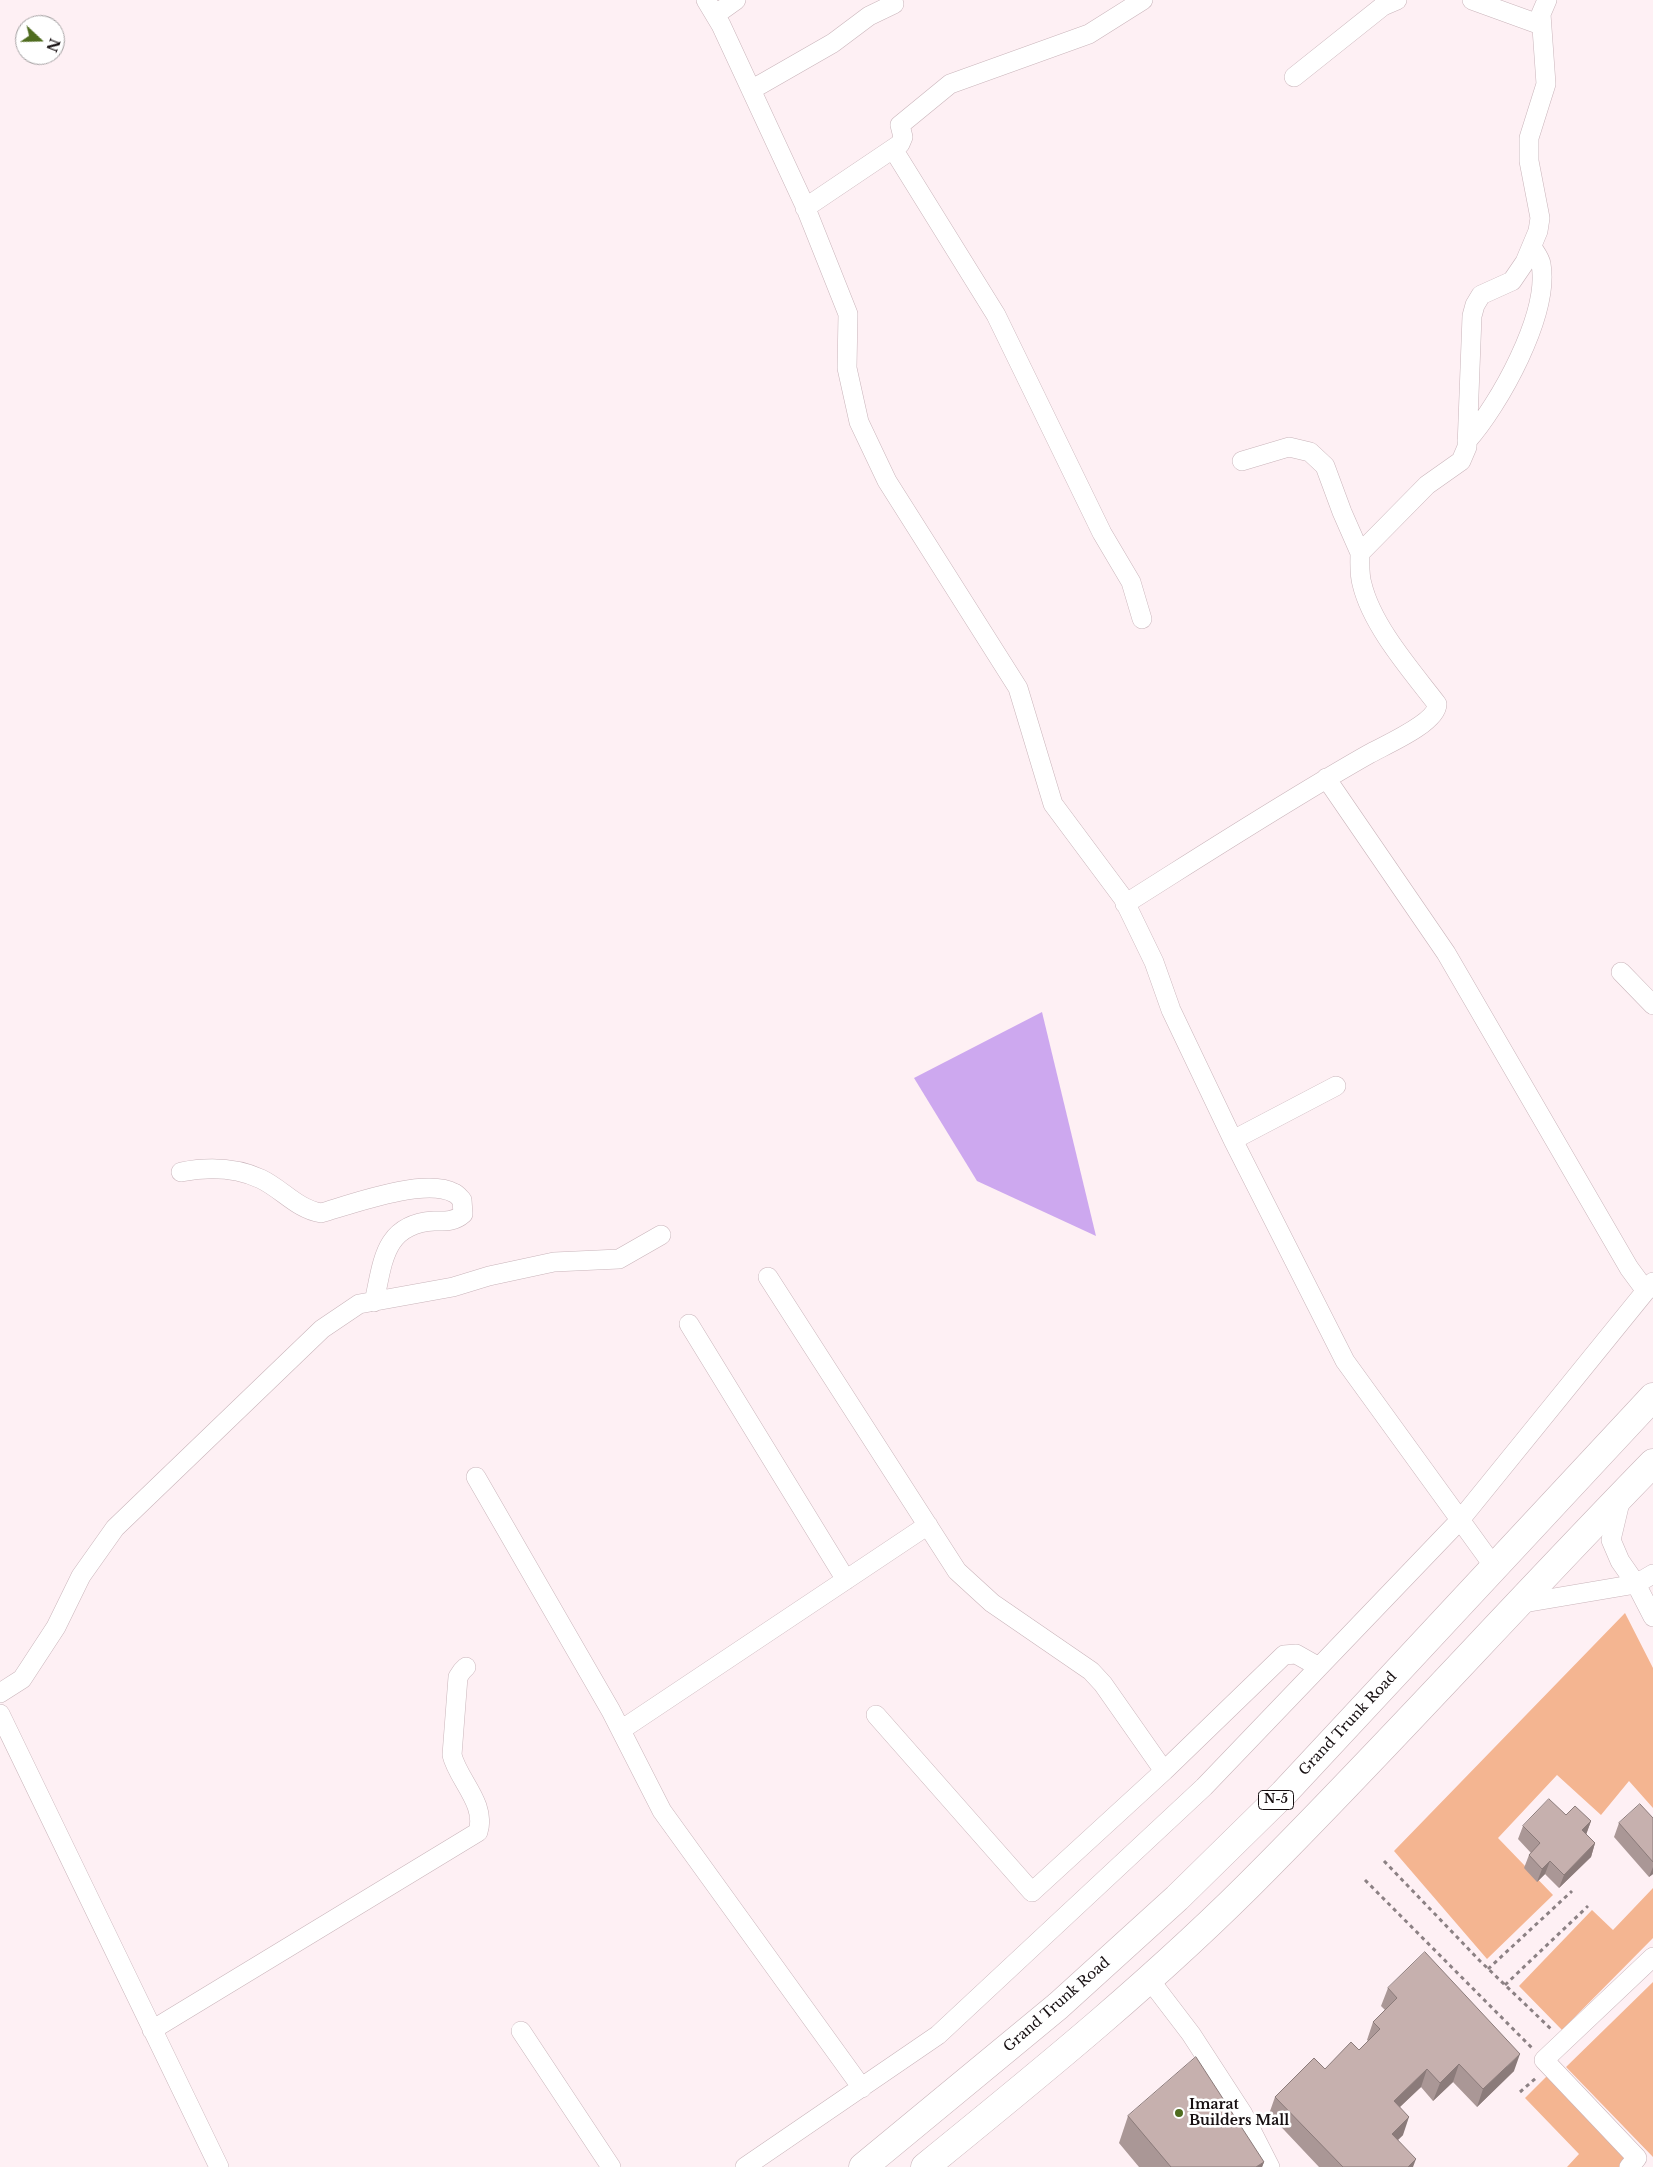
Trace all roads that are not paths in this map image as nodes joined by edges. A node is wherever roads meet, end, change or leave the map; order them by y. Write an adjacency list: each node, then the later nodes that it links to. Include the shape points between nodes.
1 (736, 0): 7 (street)
2 (1143, 0): 11 (street, via 1089,34 950,84 900,125 903,140)
3 (1397, 0): 9 (street, via 1383,6)
4 (1472, 0): 8 (street)
5 (1547, 0): 8 (street, via 1541,14)
6 (894, 4): 10 (street, via 869,16 833,42)
7 (710, 7): 10 (street)
8 (1542, 25): 13 (street, via 1546,84 1529,138 1529,161 1540,218)
9 (1294, 77)
10 (751, 90): 12 (street)
11 (894, 149): 12 (street); 17 (street, via 996,315 1102,533 1131,582)
12 (805, 208): 19 (street, via 848,314 847,368 859,422 887,482 1018,688 1052,804)
13 (1532, 247): 14 (street, via 1541,262 1542,275 1530,331 1502,393); 14 (street, via 1512,281 1481,295 1475,305)
14 (1467, 441): 16 (street, via 1461,461 1427,485)
15 (1242, 461): 16 (street, via 1289,447 1310,452 1325,466)
16 (1360, 553): 18 (street, via 1361,583 1366,598 1388,641 1437,704 1437,710 1414,729)
17 (1142, 619)
18 (1326, 778): 19 (street); 27 (street, via 1446,953 1629,1268)
19 (1125, 904): 23 (street)
20 (1621, 972): 21 (street)
21 (1653, 1005)
22 (1336, 1086): 23 (street)
23 (1233, 1140): 34 (street, via 1345,1361)
24 (180, 1172): 28 (street, via 225,1168 261,1179 310,1211 321,1213 401,1190 432,1187 453,1192 462,1200 463,1214 458,1219 413,1225 392,1240 386,1250)
25 (661, 1235): 28 (street, via 619,1259 554,1262)
26 (768, 1277): 35 (street)
27 (1650, 1286): 34 (street)
28 (374, 1302): 44 (street, via 359,1304 322,1329 115,1528 81,1576 56,1627 22,1679)
29 (689, 1324): 38 (street)
30 (1653, 1397): 36 (highway, Grand Trunk Road / N-5)
31 (1653, 1463): 33 (highway)
32 (476, 1477): 47 (street)
33 (1622, 1495): 39 (street, via 1611,1540 1620,1561); 40 (highway)
34 (1460, 1520): 36 (street); 42 (street)
35 (928, 1525): 38 (street); 48 (street, via 957,1571 992,1603 1091,1672 1103,1684)
36 (1495, 1568): 57 (highway, Grand Trunk Road / N-5, via 1284,1793 1177,1898 1058,2006)
37 (1653, 1574): 39 (street)
38 (846, 1580): 47 (street)
39 (1636, 1584): 40 (street); 41 (street)
40 (1518, 1604): 50 (highway, via 1265,1870)
41 (1653, 1617)
42 (1319, 1667): 48 (street, via 1296,1654 1284,1655); 53 (street, via 1204,1787 938,2035)
43 (466, 1668): 51 (street, via 458,1677 452,1755 476,1806 480,1819 478,1832)
44 (0, 1693)
45 (0, 1714): 51 (street)
46 (876, 1716): 48 (street, via 1032,1892)
47 (621, 1730): 53 (street, via 662,1811)
48 (1164, 1771)
49 (1653, 1957): 60 (street, via 1544,2060 1637,2158)
50 (1149, 1979): 58 (highway); 59 (street, via 1191,2034 1244,2114)
51 (152, 2030): 54 (street)
52 (521, 2031): 55 (street)
53 (862, 2088): 56 (street)
54 (219, 2167)
55 (611, 2167)
56 (745, 2167)
57 (863, 2167)
58 (925, 2167)
59 (1270, 2167)
60 (1628, 2167)

